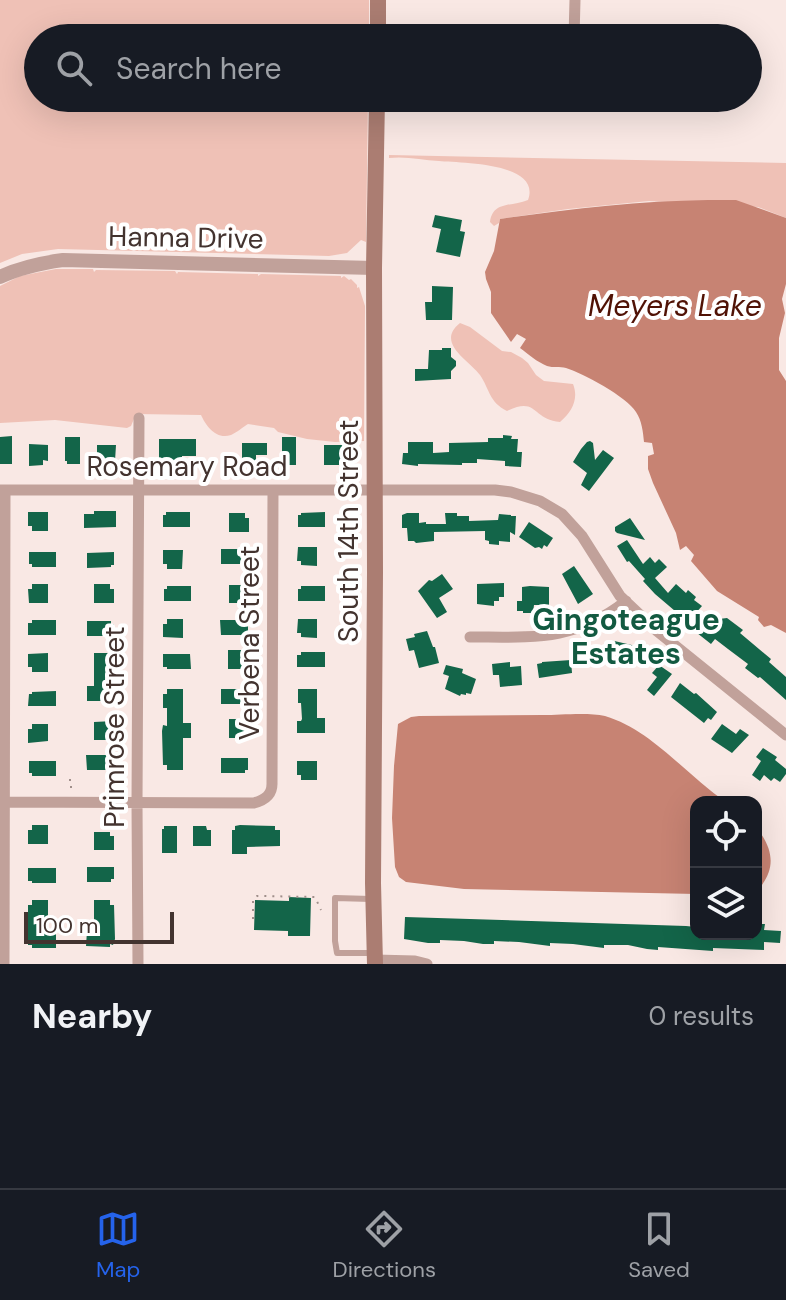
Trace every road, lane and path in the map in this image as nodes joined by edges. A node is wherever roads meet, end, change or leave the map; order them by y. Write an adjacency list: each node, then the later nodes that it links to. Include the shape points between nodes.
1 (378, 0): 3 (main road)
2 (575, 0): 4 (street)
3 (378, 24)
4 (574, 24)
5 (377, 112): 6 (main road, South 14th Street)
6 (374, 268): 7 (street, Hanna Drive, via 63,260); 12 (main road, South 14th Street)
7 (0, 277)
8 (139, 418): 10 (street, Primrose Street)
9 (2, 490): 10 (street, Rosemary Road); 18 (street)
10 (139, 490): 11 (street, Rosemary Road); 19 (street, Primrose Street)
11 (273, 490): 12 (street, Rosemary Road); 19 (street, Verbena Street, via 271,791 254,803)
12 (375, 490): 13 (street, Rosemary Road, via 495,490 540,501 572,523); 20 (main road, South 14th Street)
13 (626, 601): 14 (street, via 570,632); 15 (street, Rosemary Road)
14 (470, 637)
15 (786, 735)
16 (71, 780): 17 (path)
17 (71, 790)
18 (3, 802): 19 (street); 24 (street)
19 (137, 803): 25 (street, Primrose Street)
20 (374, 899): 23 (main road, South 14th Street); 23 (lane, via 335,898 335,941 337,953)
21 (321, 910): 22 (path, via 315,897 257,896)
22 (253, 919)
23 (375, 959): 26 (street)
24 (4, 964)
25 (138, 964)
26 (427, 964)

